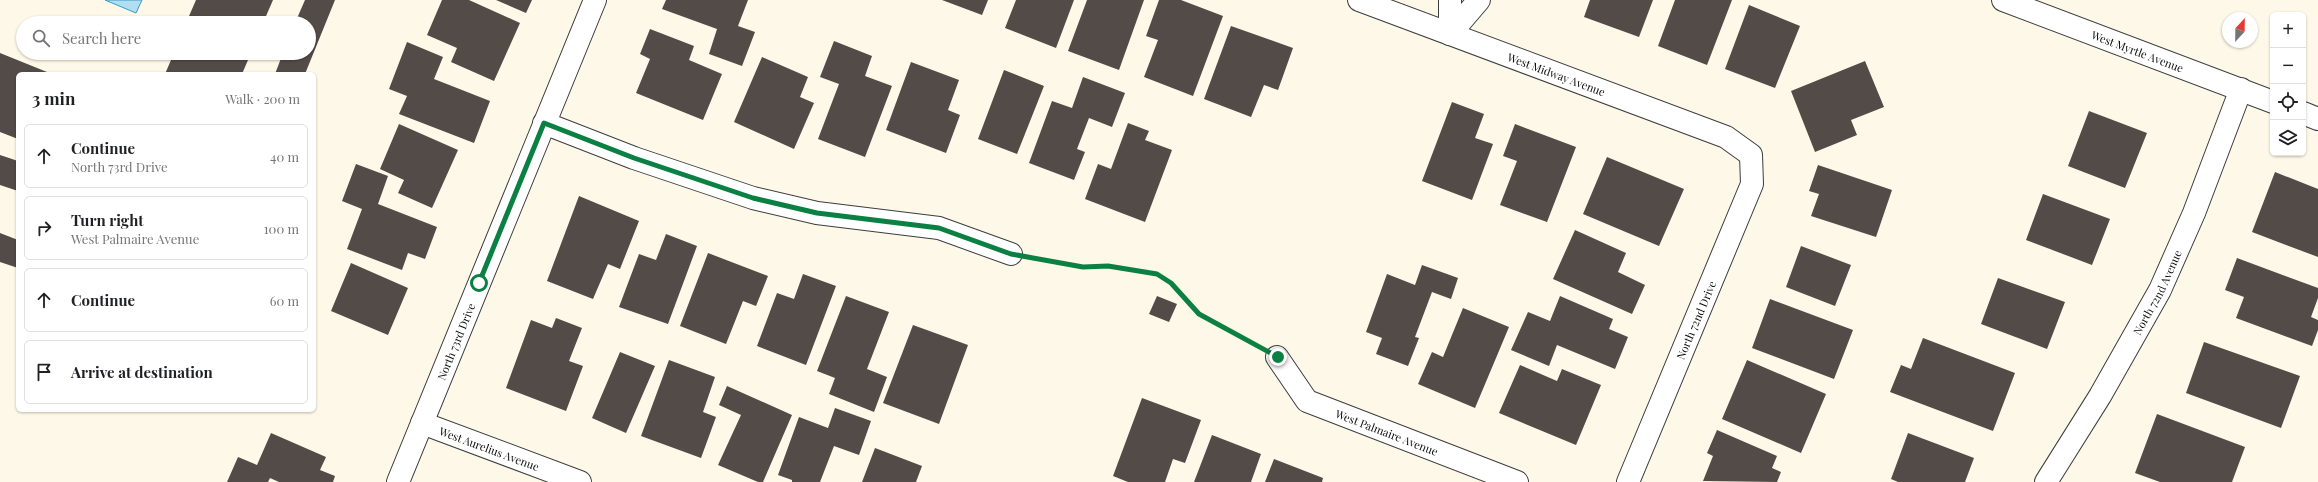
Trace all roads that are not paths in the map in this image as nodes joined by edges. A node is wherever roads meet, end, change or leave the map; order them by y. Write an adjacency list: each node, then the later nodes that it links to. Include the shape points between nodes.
1 (595, 0): 11 (street, North 73rd Drive)
2 (1359, 0): 6 (street, West Midway Avenue)
3 (1450, 0): 6 (street)
4 (1479, 0): 6 (street)
5 (2003, 0): 7 (street, West Myrtle Avenue)
6 (1450, 34): 12 (street, West Midway Avenue, via 1726,137)
7 (2241, 89): 8 (street, West Myrtle Avenue); 20 (street, North 72nd Avenue, via 2194,213 2160,290 2100,396)
8 (2270, 101)
9 (2306, 114): 10 (street)
10 (2318, 119)
11 (544, 123): 13 (street, via 634,158 753,198 817,213 939,228); 15 (street, North 73rd Drive)
12 (1751, 155): 19 (street, North 72nd Drive, via 1752,184)
13 (1011, 254)
14 (1278, 357): 18 (street, West Palmaire Avenue, via 1307,401)
15 (422, 423): 16 (street, North 73rd Drive); 17 (street, West Aurelius Avenue)
16 (398, 482)
17 (580, 482)
18 (1517, 482)
19 (1628, 482)
20 (2046, 482)

